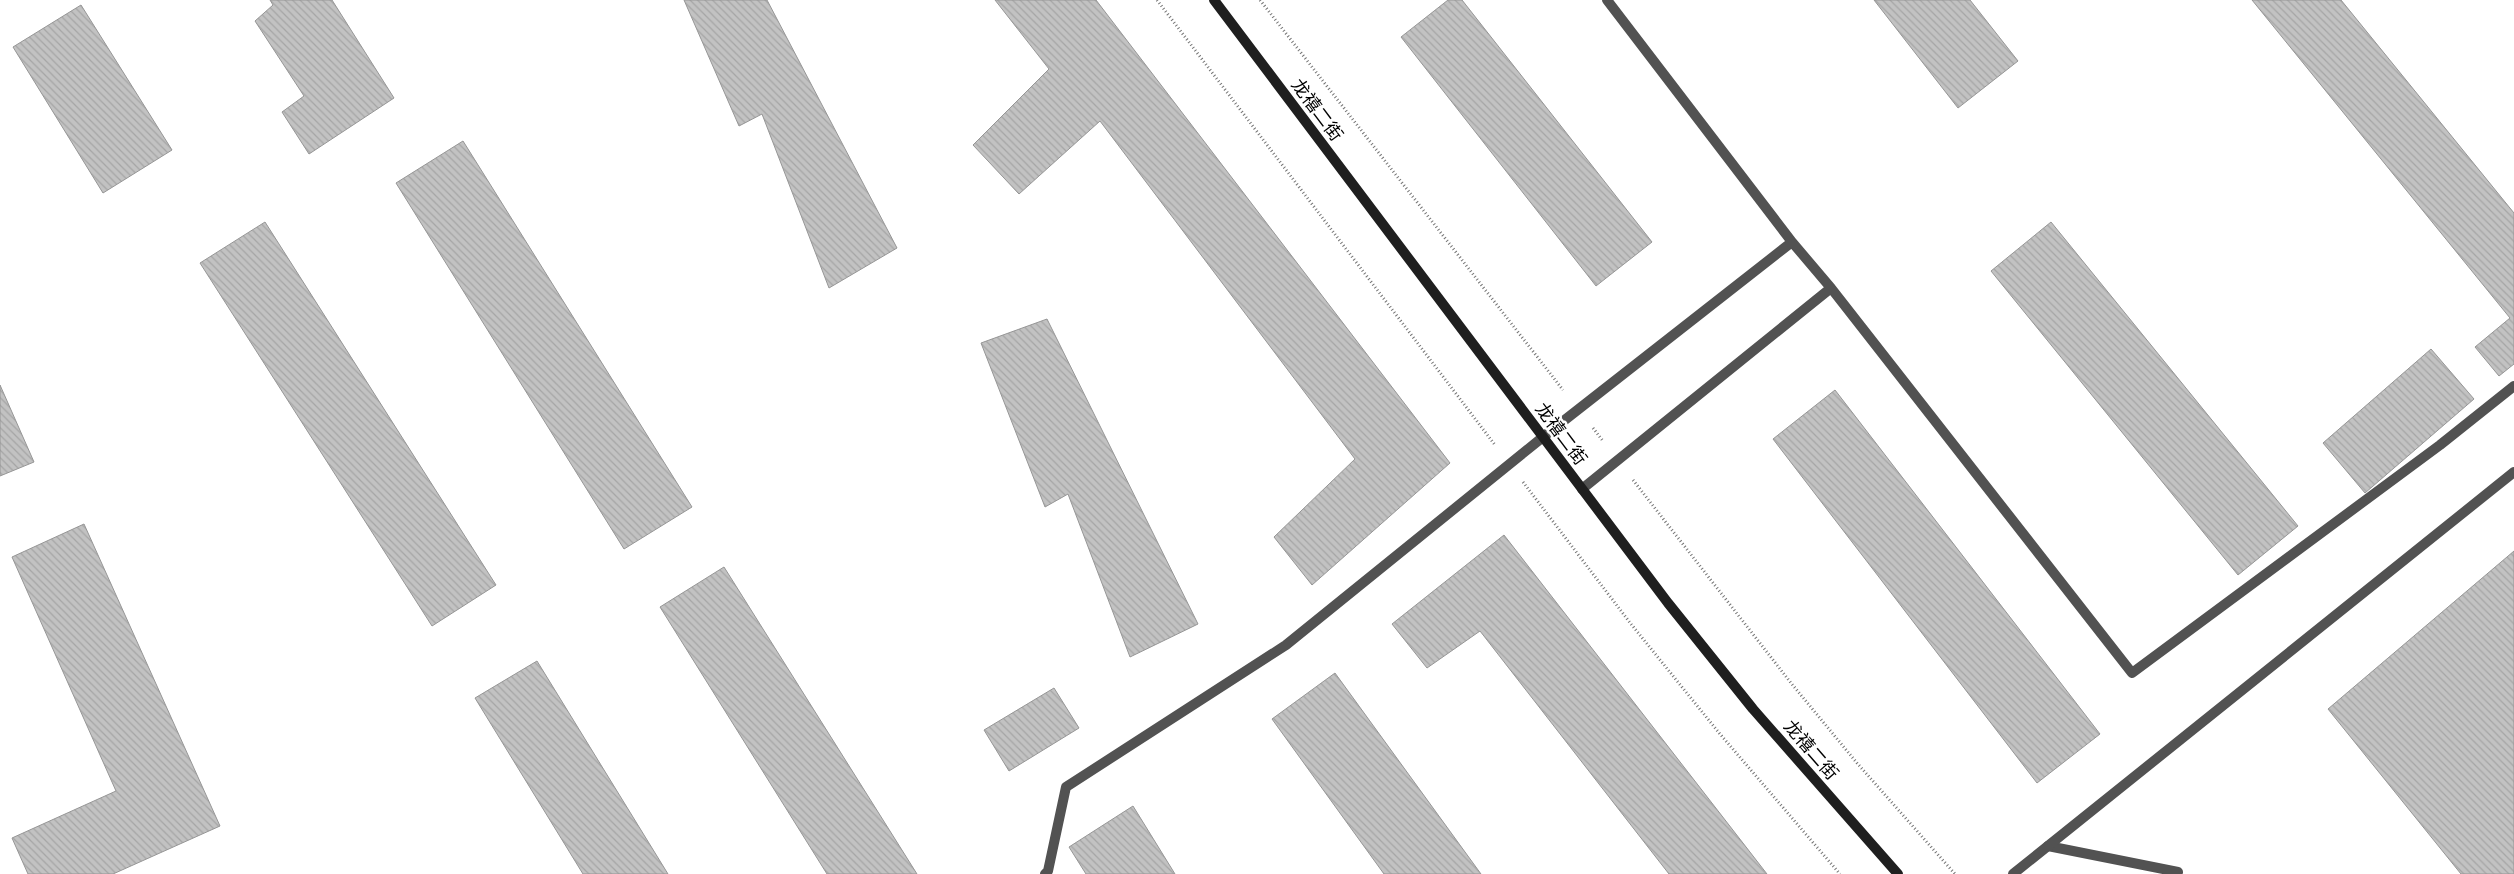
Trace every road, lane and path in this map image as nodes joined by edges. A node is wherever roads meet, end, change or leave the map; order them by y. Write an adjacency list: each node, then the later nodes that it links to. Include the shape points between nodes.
1 (1157, 0): 8 (path)
2 (1214, 0): 7 (street, 龙禧二街)
3 (1607, 0): 4 (street)
4 (1792, 242): 5 (street); 7 (street)
5 (1831, 288): 6 (street, via 2132,673 2440,445); 10 (street)
6 (2514, 386)
7 (1543, 438): 8 (street); 10 (street, 龙禧二街)
8 (1510, 464): 13 (street, via 1286,645 1066,787); 14 (path, via 1631,624)
9 (2514, 472): 11 (street)
10 (1582, 489): 15 (street, 龙禧二街, via 1753,709)
11 (2048, 846): 12 (street); 16 (street)
12 (2178, 872)
13 (1045, 874)
14 (1840, 874)
15 (1898, 874)
16 (2013, 874)

